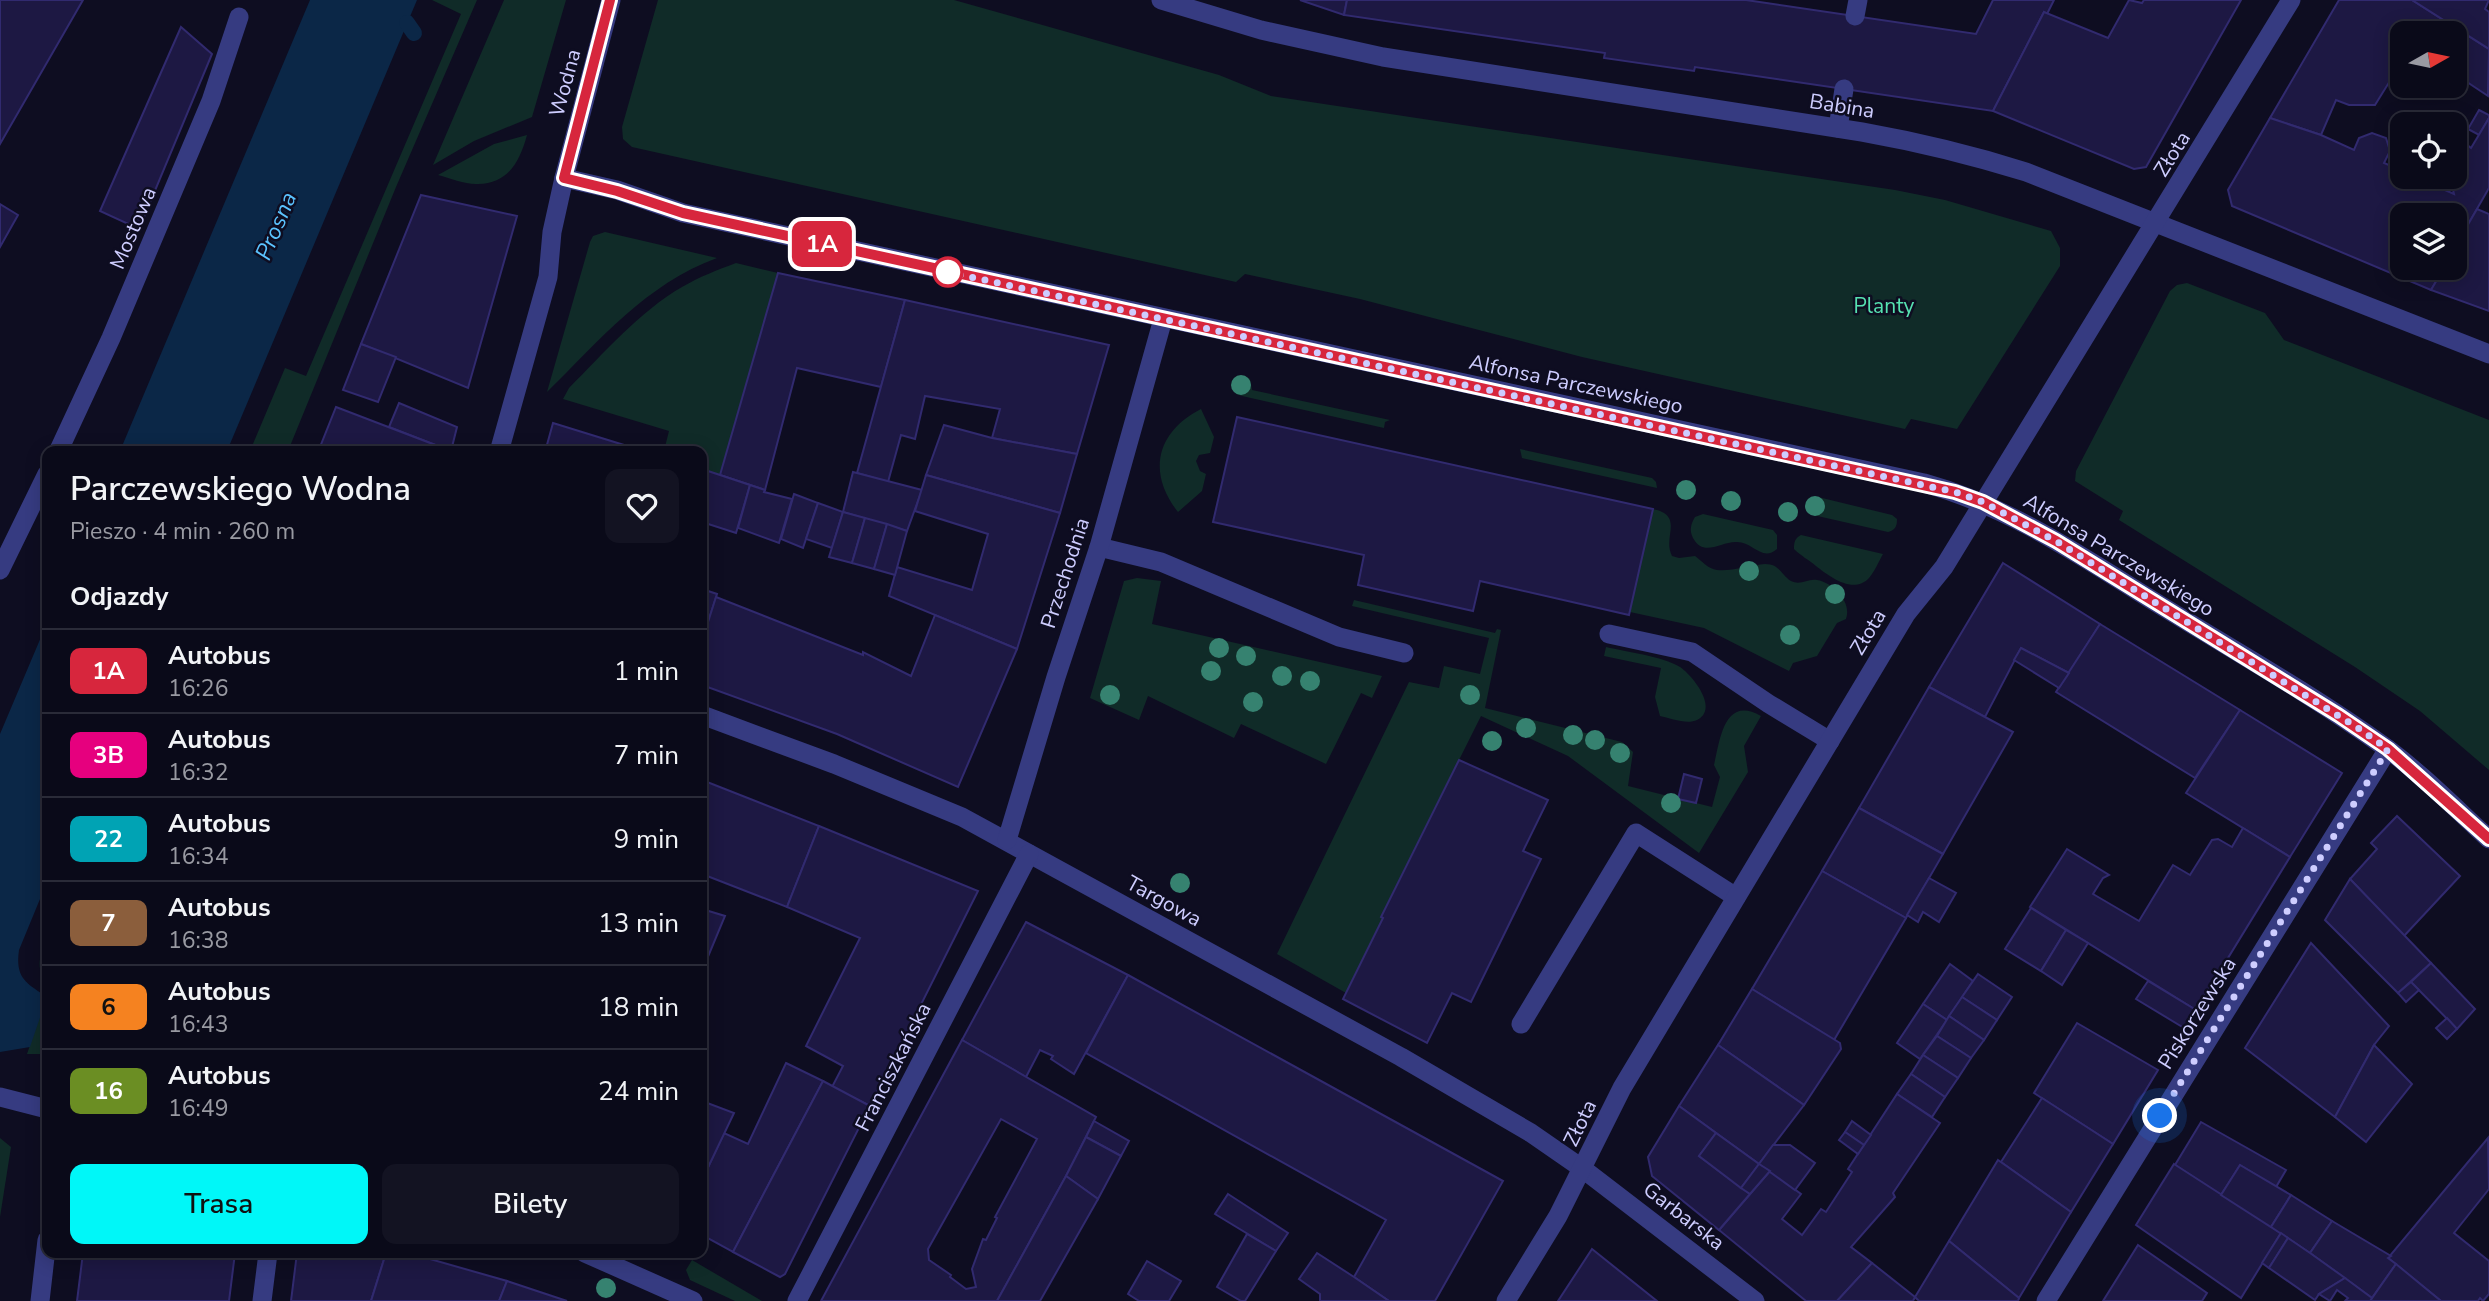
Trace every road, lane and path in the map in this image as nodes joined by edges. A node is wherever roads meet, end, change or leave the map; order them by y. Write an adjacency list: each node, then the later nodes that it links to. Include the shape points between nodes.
1 (611, 0): 7 (street, Wodna)
2 (1161, 0): 6 (street, Babina, via 1261,30 1383,57)
3 (2291, 0): 8 (street, Złota)
4 (239, 18): 11 (street, Mostowa, via 211,102)
5 (1844, 89): 6 (street)
6 (1838, 128): 8 (street, Babina, via 1975,156)
7 (564, 178): 9 (street, Alfonsa Parczewskiego, via 683,213); 12 (street, Wodna, via 548,277)
8 (2155, 223): 10 (street, Babina); 14 (street, Złota)
9 (1163, 319): 14 (street, Alfonsa Parczewskiego, via 1924,483); 15 (street, Przechodnia)
10 (2489, 354)
11 (61, 446)
12 (501, 446)
13 (42, 484): 16 (street)
14 (1983, 502): 20 (street, Złota, via 1944,567 1906,614); 21 (street, Alfonsa Parczewskiego, via 2056,541)
15 (1098, 547): 18 (street, via 1161,562 1339,637); 23 (street, Przechodnia)
16 (0, 570)
17 (1609, 634): 20 (street, via 1692,652)
18 (1404, 653)
19 (707, 717): 23 (street, Targowa, via 860,775)
20 (1830, 741): 25 (street, Złota)
21 (2388, 749): 22 (street, Alfonsa Parczewskiego); 39 (street, Piskorzewska)
22 (2489, 839)
23 (1007, 840): 24 (street, Targowa)
24 (1029, 853): 29 (street, Targowa, via 1401,1057); 36 (street, Franciszkańska)
25 (1736, 897): 26 (street, via 1636,833); 29 (street, Złota, via 1622,1088)
26 (1521, 1024)
27 (0, 1097): 28 (street)
28 (42, 1108)
29 (1583, 1169): 37 (street, Złota); 38 (street, Garbarska)
30 (45, 1258): 33 (street)
31 (267, 1258): 34 (street)
32 (596, 1258): 35 (street)
33 (40, 1301)
34 (262, 1301)
35 (693, 1301)
36 (797, 1301)
37 (1506, 1301)
38 (1755, 1301)
39 (2046, 1301)

